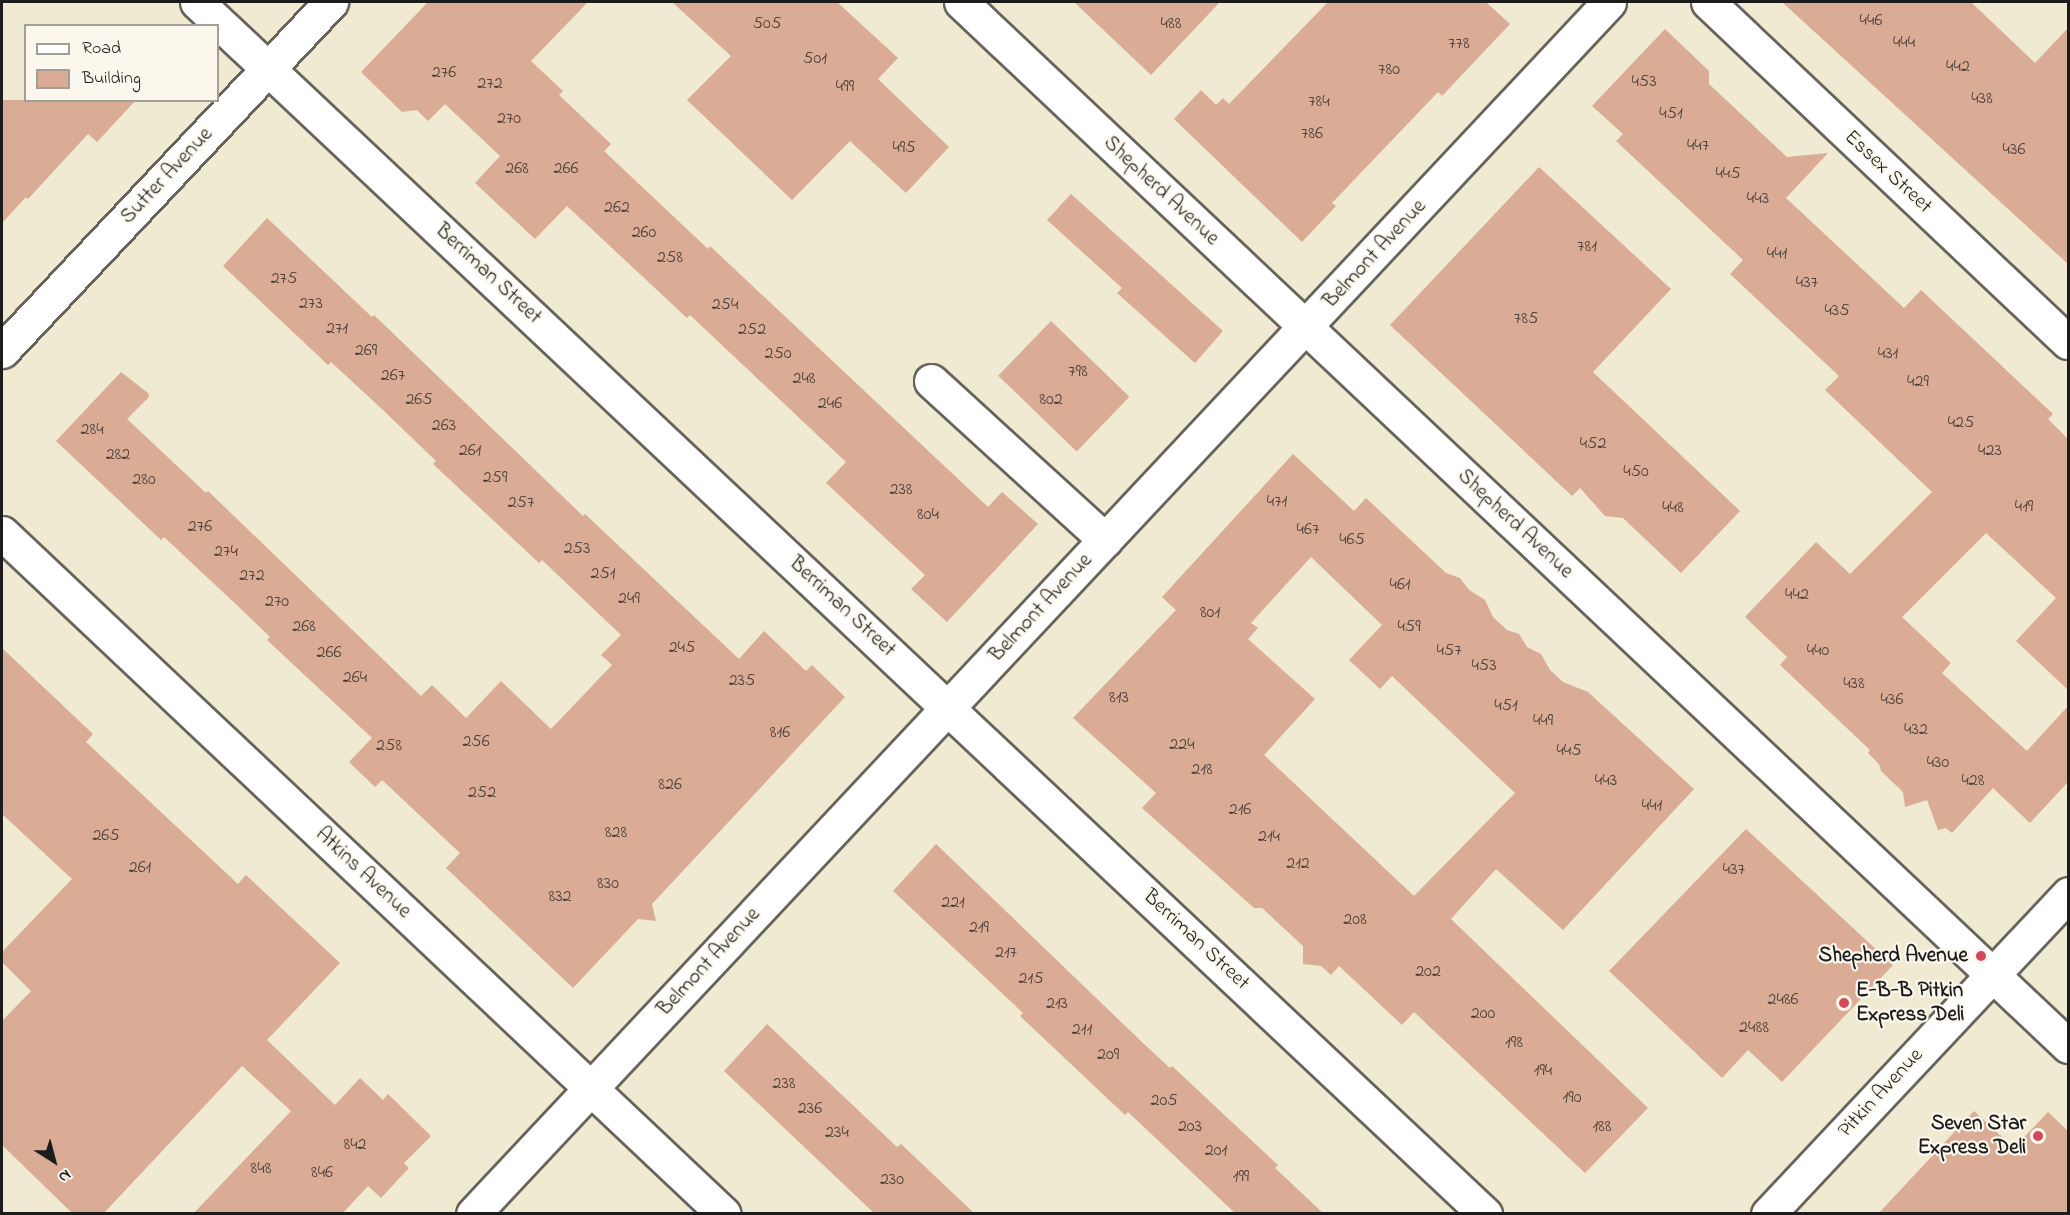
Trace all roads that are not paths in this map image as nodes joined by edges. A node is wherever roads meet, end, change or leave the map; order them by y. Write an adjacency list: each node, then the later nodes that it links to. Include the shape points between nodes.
1 (197, 2): 6 (street, Berriman Street)
2 (331, 2): 6 (street, Sutter Avenue)
3 (961, 2): 7 (street, Shepherd Avenue)
4 (1609, 2): 7 (street, Belmont Avenue)
5 (1708, 2): 8 (street, Essex Street)
6 (268, 68): 9 (street, Sutter Avenue); 13 (street, Berriman Street)
7 (1306, 327): 12 (street, Belmont Avenue); 15 (street, Shepherd Avenue)
8 (2068, 342)
9 (2, 351)
10 (931, 381): 12 (street)
11 (2, 533): 17 (street, Atkins Avenue)
12 (1105, 540): 13 (street, Belmont Avenue)
13 (948, 707): 17 (street, Belmont Avenue); 20 (street, Berriman Street)
14 (2068, 894): 15 (street, Pitkin Avenue)
15 (1993, 974): 16 (street, Shepherd Avenue); 21 (street, Pitkin Avenue)
16 (2068, 1046)
17 (591, 1087): 18 (street, Belmont Avenue); 19 (street, Atkins Avenue)
18 (473, 1214)
19 (724, 1214)
20 (1485, 1214)
21 (1768, 1214)

